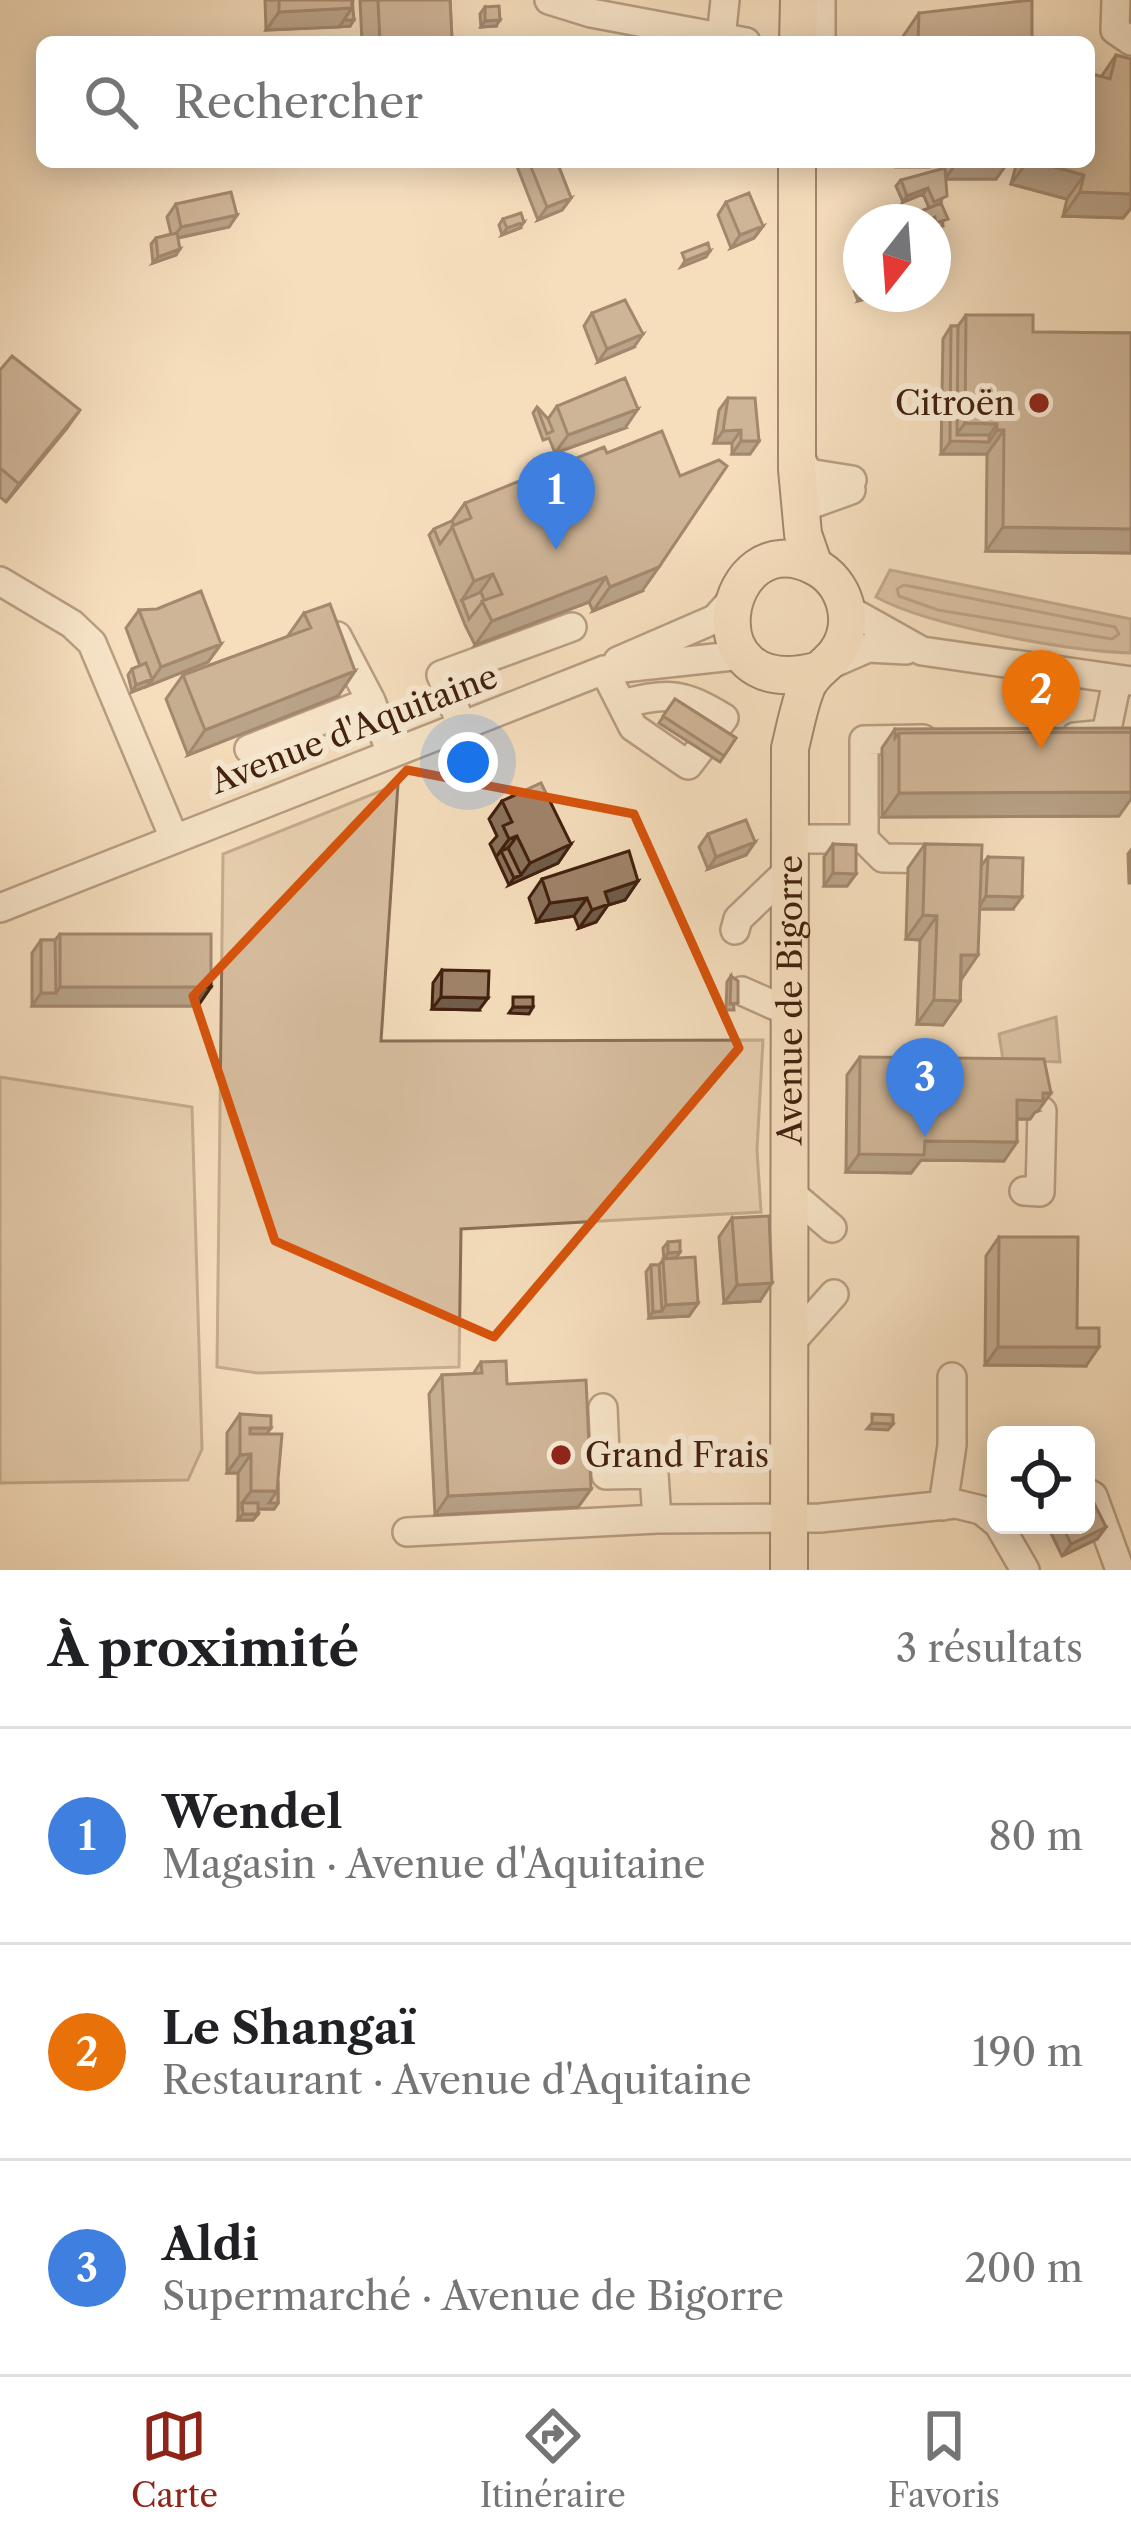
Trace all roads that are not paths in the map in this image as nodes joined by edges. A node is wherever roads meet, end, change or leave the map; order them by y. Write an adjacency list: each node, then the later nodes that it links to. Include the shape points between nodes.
1 (549, 0): 6 (street)
2 (725, 0): 8 (street)
3 (799, 0): 9 (main road)
4 (821, 0): 10 (street)
5 (1116, 0): 11 (street, via 1115,30)
6 (591, 7): 7 (street)
7 (716, 36)
8 (732, 36)
9 (798, 36)
10 (821, 36)
11 (1131, 41)
12 (796, 168): 13 (main road)
13 (797, 459): 14 (main road); 14 (street, via 808,473 852,485); 15 (main road, via 777,549)
14 (801, 508): 16 (main road)
15 (766, 564): 16 (main road); 18 (main road)
16 (814, 566): 19 (main road, via 830,576)
17 (0, 581): 35 (street, via 92,643)
18 (733, 599): 23 (main road, via 729,619); 24 (street, via 716,619)
19 (847, 609): 22 (street); 25 (main road, via 839,649)
20 (572, 627): 29 (street, via 441,675)
21 (337, 636): 27 (street)
22 (922, 651): 25 (street, via 868,648); 26 (street)
23 (749, 662): 24 (street, Avenue d'Aquitaine); 25 (main road, via 793,677); 33 (main road, Avenue de Bigorre, via 770,687)
24 (604, 670): 28 (street); 29 (street, Avenue d'Aquitaine)
25 (818, 670): 33 (main road, Avenue de Bigorre)
26 (1124, 681): 30 (street, via 1106,734)
27 (371, 701): 32 (street); 34 (street)
28 (623, 704)
29 (462, 726): 34 (street, Avenue d'Aquitaine)
30 (1048, 738)
31 (953, 739): 36 (street, via 864,740)
32 (249, 748)
33 (790, 748): 37 (main road, Avenue de Bigorre)
34 (392, 753): 35 (street, Avenue d'Aquitaine)
35 (174, 838): 39 (street, Avenue d'Aquitaine)
36 (864, 839): 37 (street); 38 (street, via 883,858)
37 (790, 854): 40 (street); 42 (main road, Avenue de Bigorre)
38 (971, 860)
39 (0, 908)
40 (735, 930)
41 (742, 991): 42 (street)
42 (787, 1011): 44 (main road, Avenue de Bigorre)
43 (1042, 1111): 45 (street, via 1040,1192)
44 (786, 1189): 46 (street); 47 (main road, Avenue de Bigorre)
45 (1024, 1192)
46 (832, 1228)
47 (786, 1253): 49 (main road, Avenue de Bigorre); 55 (main road, Avenue de Bigorre, via 772,1388)
48 (834, 1294): 49 (street)
49 (793, 1340): 55 (main road, Avenue de Bigorre)
50 (952, 1378): 53 (street)
51 (603, 1408): 56 (street, via 606,1475 654,1474)
52 (1095, 1501): 62 (street)
53 (943, 1506): 54 (street); 55 (street)
54 (987, 1515)
55 (780, 1518): 56 (street); 59 (main road, Avenue de Bigorre); 60 (main road, Avenue de Bigorre)
56 (657, 1520): 57 (street)
57 (407, 1532)
58 (1004, 1534): 61 (street)
59 (774, 1570)
60 (789, 1570)
61 (1025, 1570)
62 (1120, 1570)

